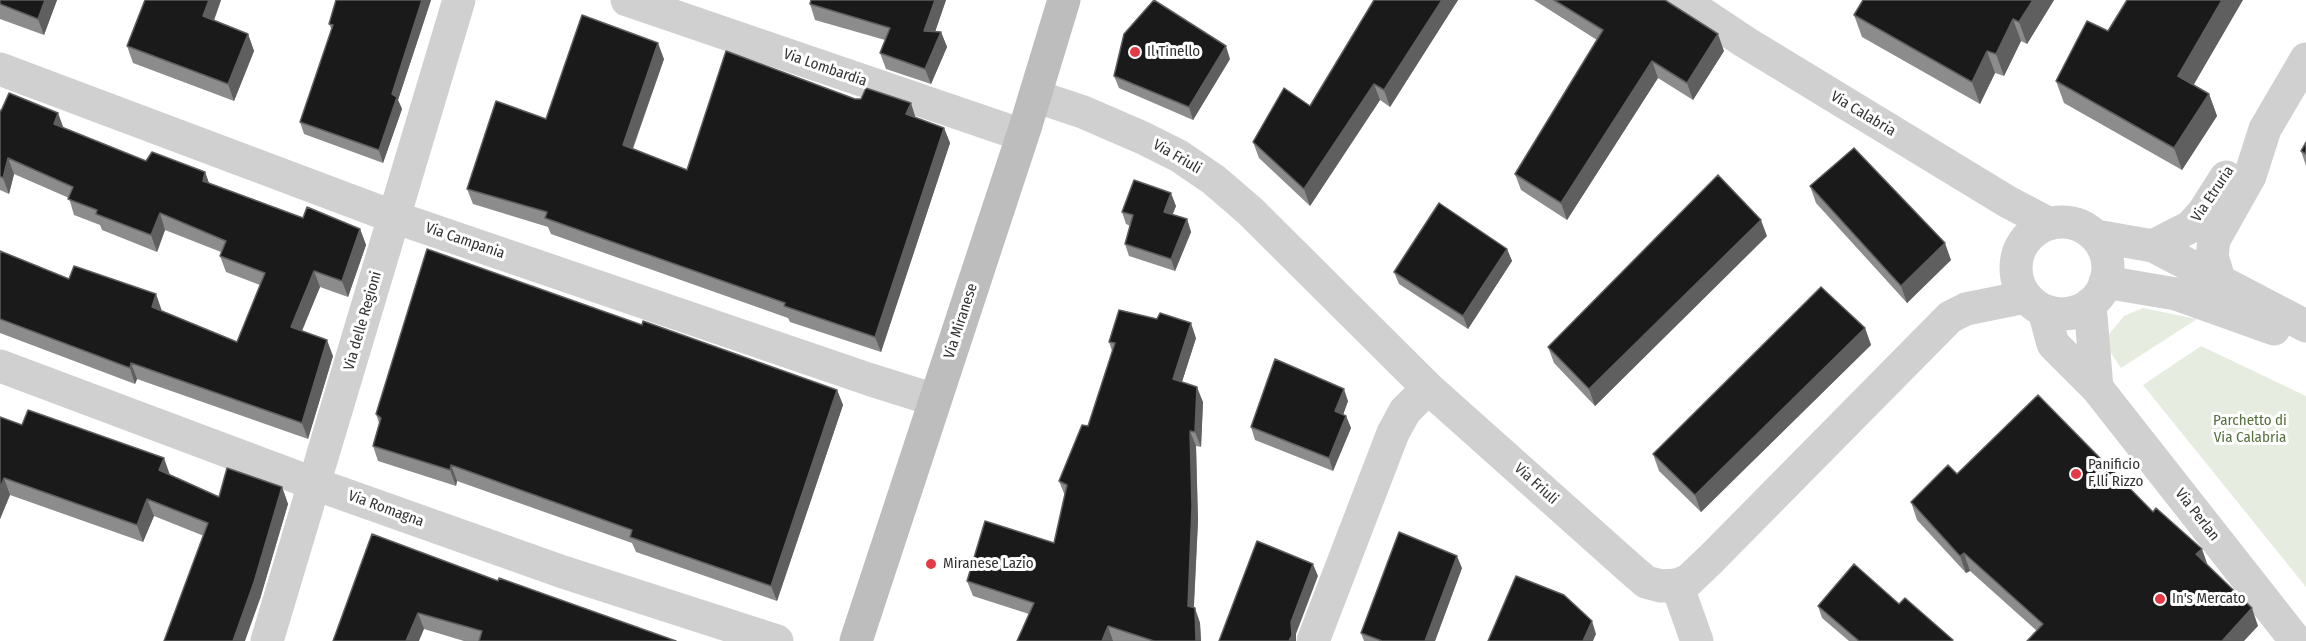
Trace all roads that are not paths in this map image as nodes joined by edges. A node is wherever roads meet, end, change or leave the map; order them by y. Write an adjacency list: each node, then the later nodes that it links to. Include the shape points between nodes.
1 (459, 0): 10 (street, Via delle Regioni)
2 (627, 0): 9 (street, Via Lombardia)
3 (1064, 0): 7 (street, Via Miranese)
4 (1682, 0): 11 (street, Via Calabria, via 1745,42)
5 (2306, 59): 8 (street, Via Etruria)
6 (0, 69): 10 (street, Via Campania)
7 (1035, 96): 9 (street, Via Miranese); 20 (street, Via Friuli, via 1143,138 1214,180)
8 (2265, 129): 13 (street, Via Etruria, via 2234,164 2190,228); 14 (street, Via Etruria, via 2250,176 2214,240 2212,256)
9 (1023, 135): 22 (street, Via Miranese)
10 (394, 217): 22 (street, Via Campania); 23 (street, Via delle Regioni)
11 (2048, 223): 12 (street, Via Calabria, via 2079,224); 16 (street, via 2031,233 2019,250 2018,280)
12 (2096, 236): 13 (street, Via Calabria); 15 (street, via 2108,265)
13 (2153, 246): 14 (street, Via Calabria)
14 (2220, 282): 17 (street, Via Calabria)
15 (2098, 293): 16 (street, via 2076,313 2064,315); 18 (street, via 2176,294); 21 (street)
16 (2034, 304): 21 (street, Via Perlan, via 2053,344); 24 (street, via 1966,309 1950,317 1711,559 1689,580)
17 (2306, 326)
18 (2306, 340)
19 (0, 366): 23 (street, Via Romagna)
20 (1428, 387): 24 (street, Via Friuli, via 1646,582); 28 (street, via 1393,433)
21 (2097, 388): 30 (street, Via Perlan)
22 (935, 400): 27 (street, Via Miranese)
23 (315, 484): 25 (street, Via delle Regioni); 26 (street, Via Romagna, via 563,572)
24 (1677, 585): 29 (street)
25 (267, 641)
26 (777, 641)
27 (856, 641)
28 (1313, 641)
29 (1697, 641)
30 (2296, 641)

